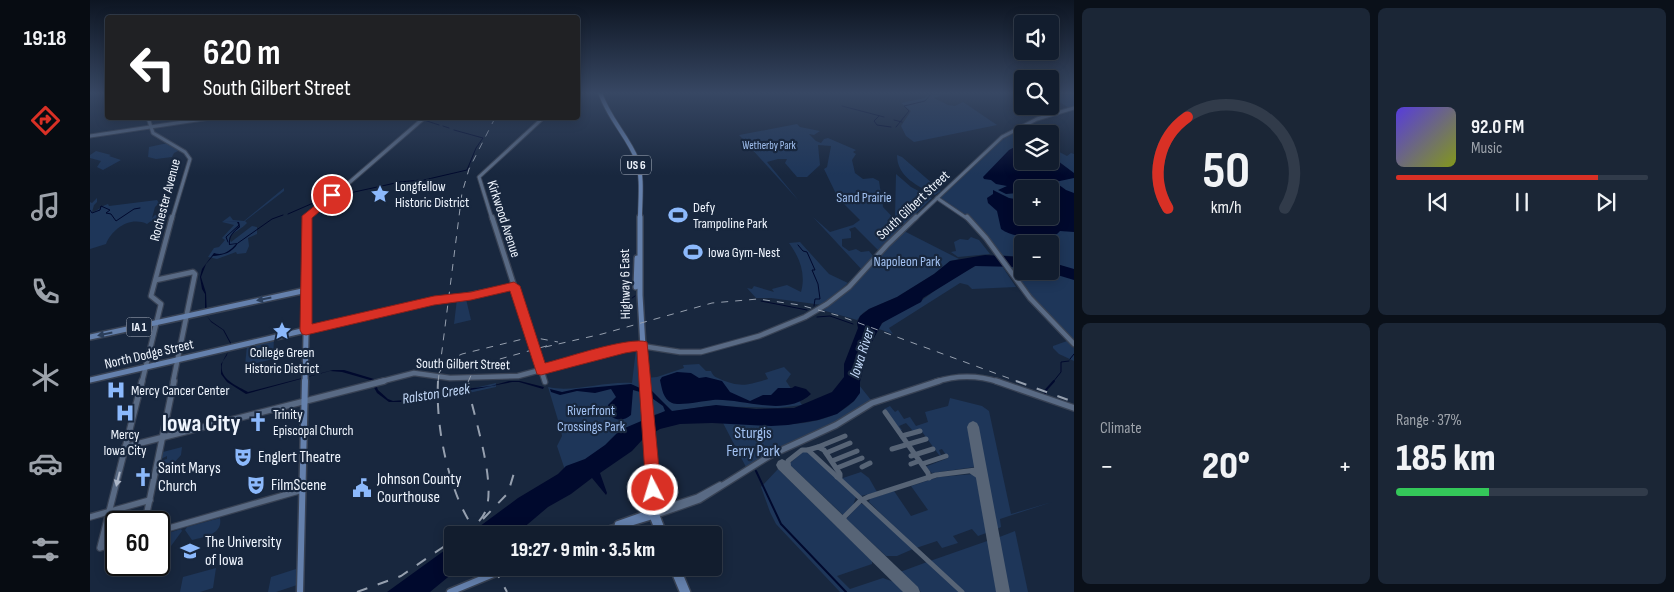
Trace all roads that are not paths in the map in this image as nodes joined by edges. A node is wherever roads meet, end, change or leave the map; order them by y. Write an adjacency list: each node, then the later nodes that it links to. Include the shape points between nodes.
1 (149, 120): 7 (main road)
2 (197, 120): 7 (main road)
3 (422, 120): 12 (main road, via 307,216)
4 (542, 120): 11 (main road, Kirkwood Avenue, via 479,176)
5 (610, 120): 18 (main road, Highway 6 East / US 6, via 631,152 637,170 636,291)
6 (1038, 120): 9 (main road, South Gilbert Street, via 998,141)
7 (151, 127): 8 (main road); 10 (main road, Rochester Avenue, via 154,134 185,152 190,159 180,184)
8 (90, 136)
9 (937, 198): 17 (main road, via 968,217 1039,309); 18 (main road, South Gilbert Street, via 887,245 849,287 796,322 700,352)
10 (156, 280): 13 (main road, via 195,274); 14 (main road, Rochester Avenue, via 151,296 161,304)
11 (514, 286): 15 (main road, bridge); 21 (main road, Kirkwood Avenue)
12 (307, 290): 13 (main road, IA 1, one-way to 13); 15 (main road)
13 (187, 316): 14 (main road, IA 1); 19 (main road)
14 (156, 323): 16 (main road, IA 1, one-way to 16); 20 (main road)
15 (306, 330): 19 (main road, North Dodge Street); 24 (main road)
16 (90, 337)
17 (1074, 344)
18 (641, 346): 21 (main road, South Gilbert Street); 33 (main road, Highway 6 East / US 6)
19 (178, 360): 20 (main road, North Dodge Street); 26 (main road)
20 (145, 367): 22 (main road, North Dodge Street); 27 (main road)
21 (541, 370): 23 (main road, Kirkwood Avenue); 24 (main road, South Gilbert Street, via 520,376 446,377 418,373)
22 (90, 380)
23 (545, 382)
24 (304, 402): 26 (main road, South Gilbert Street); 28 (main road)
25 (1074, 408): 33 (main road, via 1002,382 968,376 947,378 862,408 836,425 771,454 699,500)
26 (162, 438): 27 (main road, South Gilbert Street); 29 (main road)
27 (125, 447): 30 (main road, one-way to 30)
28 (302, 490): 39 (main road); 44 (main road)
29 (150, 500): 30 (main road); 31 (main road)
30 (109, 511)
31 (148, 511)
32 (105, 512): 34 (main road)
33 (654, 513): 35 (main road); 36 (main road); 37 (main road)
34 (90, 517)
35 (617, 526)
36 (658, 526)
37 (660, 526)
38 (105, 527): 40 (main road, via 100,548)
39 (170, 528)
40 (105, 546)
41 (490, 576): 45 (main road)
42 (676, 576): 46 (main road)
43 (680, 576): 47 (main road)
44 (300, 592)
45 (453, 592)
46 (683, 592)
47 (687, 592)

